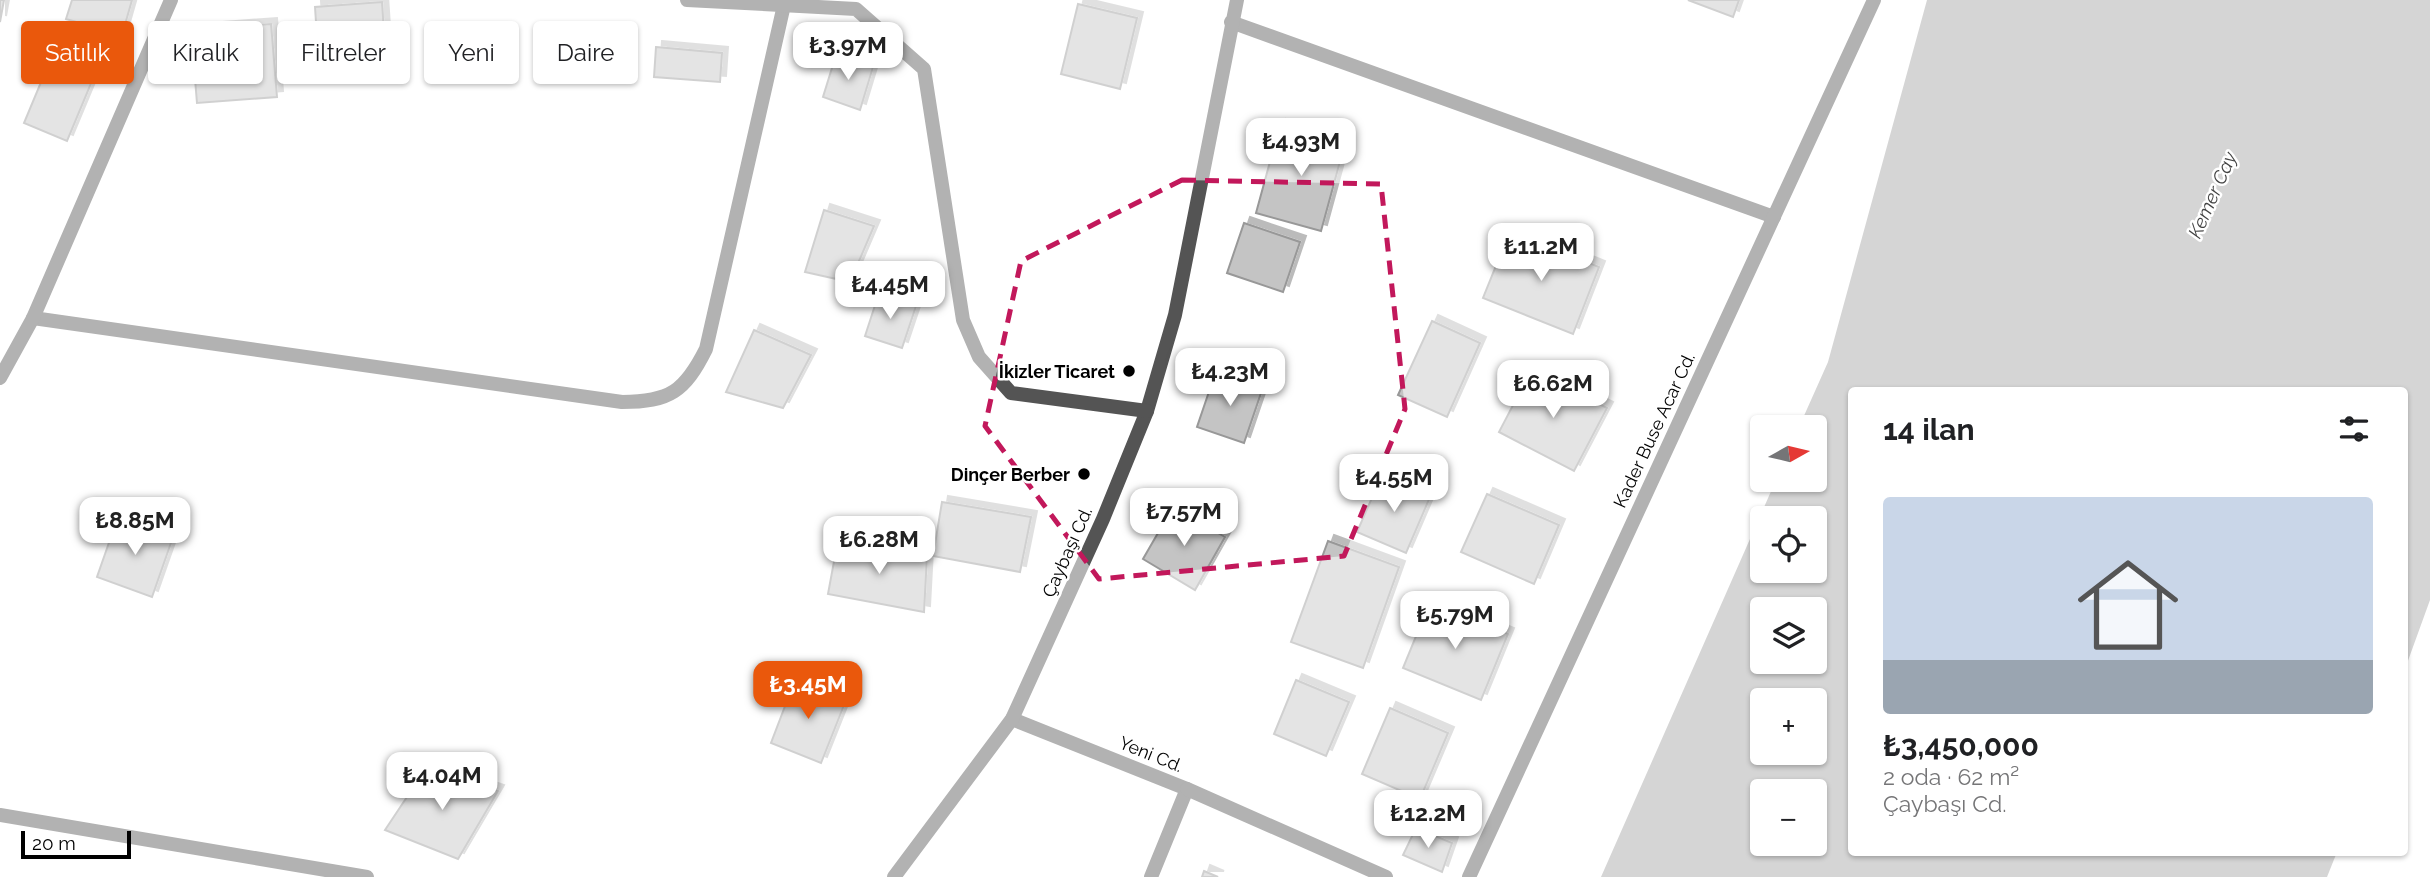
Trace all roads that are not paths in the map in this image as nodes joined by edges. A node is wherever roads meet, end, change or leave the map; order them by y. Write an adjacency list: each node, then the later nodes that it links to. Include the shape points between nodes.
1 (171, 0): 8 (street)
2 (687, 0): 5 (street)
3 (1237, 0): 6 (street, Çaybaşı Cd.)
4 (1874, 0): 7 (street, Kader Buse Acar Cd.)
5 (784, 5): 8 (street, via 706,349 691,378 675,393 652,402 622,402); 10 (street, via 856,9 923,69 963,320 979,357 1011,393)
6 (1231, 22): 7 (street); 10 (street, Çaybaşı Cd., via 1175,315)
7 (1774, 218): 18 (street, Kader Buse Acar Cd.)
8 (33, 318): 9 (street)
9 (0, 378)
10 (1147, 411): 11 (street, Çaybaşı Cd.)
11 (1012, 719): 12 (street, Yeni Cd.); 15 (street, Çaybaşı Cd.)
12 (1187, 789): 16 (street, Yeni Cd.); 17 (street)
13 (0, 815): 14 (street)
14 (367, 877)
15 (894, 877)
16 (1151, 877)
17 (1386, 877)
18 (1469, 877)

